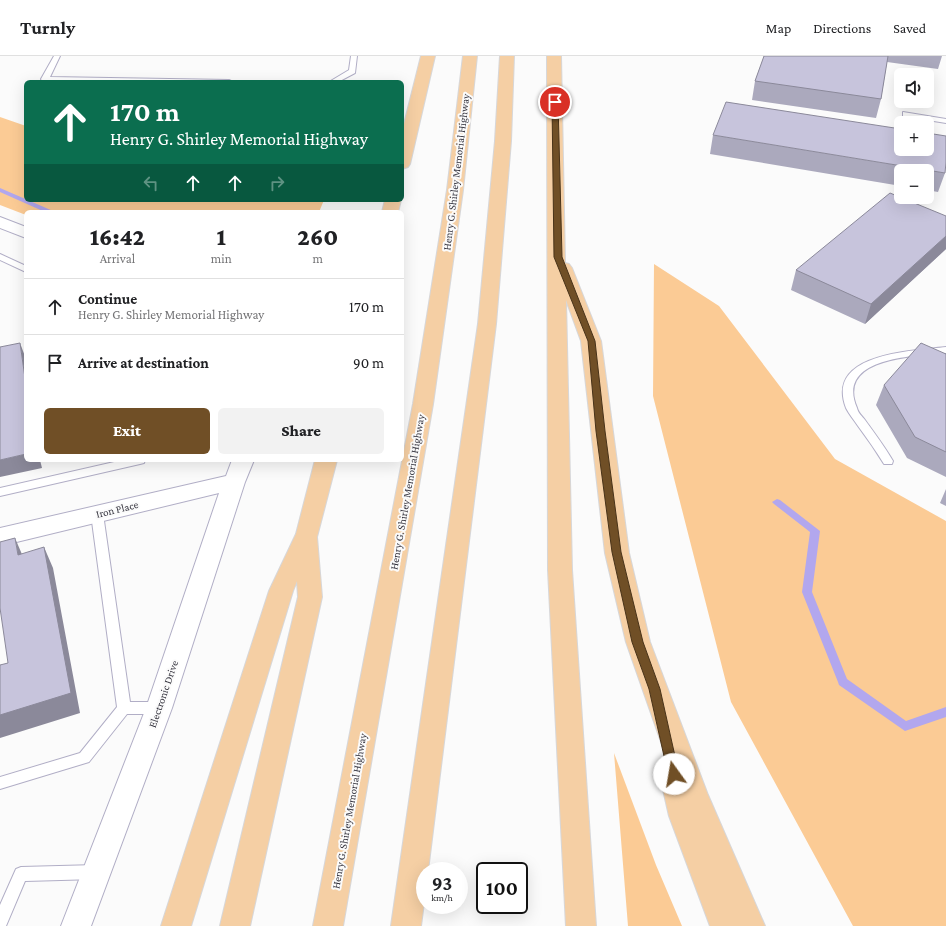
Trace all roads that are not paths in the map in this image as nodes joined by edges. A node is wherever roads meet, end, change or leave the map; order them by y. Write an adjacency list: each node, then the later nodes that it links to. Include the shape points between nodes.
1 (57, 56): 7 (lane, via 45,79)
2 (354, 56): 8 (lane, via 352,71)
3 (428, 56): 11 (highway)
4 (470, 56): 36 (highway, Henry G. Shirley Memorial Highway, via 455,190 423,404)
5 (507, 56): 30 (highway, via 503,141 487,324)
6 (554, 56): 15 (highway)
7 (106, 80)
8 (336, 80)
9 (906, 114): 10 (lane)
10 (946, 121)
11 (404, 156)
12 (0, 222): 13 (street)
13 (24, 232)
14 (0, 257): 16 (lane)
15 (558, 257): 26 (highway, via 592,341 617,552 638,642); 39 (highway, via 560,570)
16 (24, 268)
17 (946, 350): 18 (lane, via 871,362 858,370 849,383 847,394 852,408)
18 (888, 461)
19 (131, 462): 22 (lane)
20 (325, 462): 24 (highway)
21 (238, 471): 23 (street, Iron Place); 28 (street, Electronic Drive)
22 (0, 492)
23 (97, 514): 25 (street, Iron Place); 27 (lane)
24 (307, 534): 34 (highway, via 281,591); 35 (highway, via 310,597)
25 (0, 537)
26 (654, 689): 40 (highway, via 683,816); 41 (highway, via 694,795)
27 (124, 708): 28 (lane); 29 (lane, via 84,758)
28 (159, 708): 31 (street, Electronic Drive)
29 (0, 783)
30 (421, 819): 37 (highway); 38 (highway)
31 (98, 872): 32 (lane, via 21,874); 33 (street, Electronic Drive)
32 (0, 922)
33 (76, 926)
34 (176, 926)
35 (235, 926)
36 (328, 926)
37 (406, 926)
38 (416, 926)
39 (582, 926)
40 (725, 926)
41 (750, 926)

